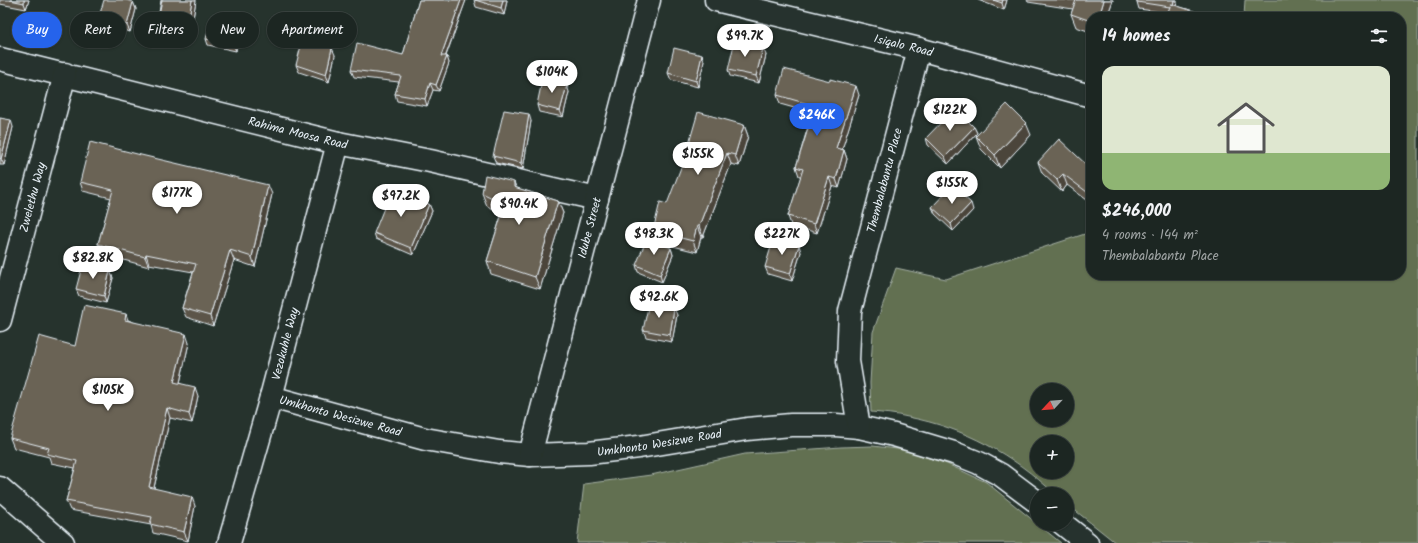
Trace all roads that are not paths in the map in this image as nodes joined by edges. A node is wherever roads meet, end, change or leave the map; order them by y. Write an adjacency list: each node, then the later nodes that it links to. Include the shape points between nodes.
1 (649, 0): 8 (street, Idube Street)
2 (716, 0): 3 (street, Isiqalo Road)
3 (919, 50): 6 (street, Isiqalo Road); 11 (street, Thembalabantu Place, via 850,311 848,361)
4 (0, 59): 5 (street, Rahima Moosa Road)
5 (65, 74): 7 (street, Rahima Moosa Road); 9 (street, Zwelethu Way)
6 (1086, 95)
7 (338, 143): 8 (street, Rahima Moosa Road); 10 (street, Vezokuhle Way)
8 (597, 199): 12 (street, Idube Street)
9 (0, 320)
10 (271, 396): 12 (street, Umkhonto Wesizwe Road, via 425,438); 17 (street, Vezokuhle Way)
11 (859, 427): 12 (street, Umkhonto Wesizwe Road, via 791,425 747,429 589,453); 14 (street, Umkhonto Wesizwe Road, via 954,453 979,463 1001,475)
12 (530, 455)
13 (0, 488): 16 (street)
14 (1030, 497)
15 (1072, 531): 18 (street)
16 (63, 543)
17 (230, 543)
18 (1087, 543)

